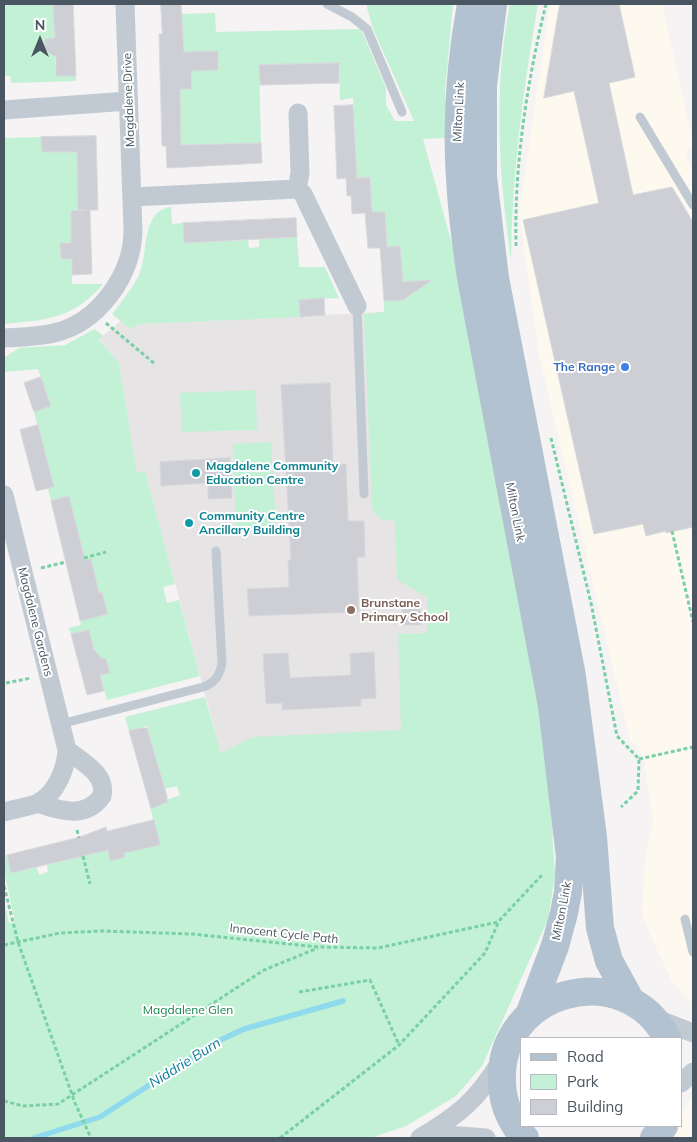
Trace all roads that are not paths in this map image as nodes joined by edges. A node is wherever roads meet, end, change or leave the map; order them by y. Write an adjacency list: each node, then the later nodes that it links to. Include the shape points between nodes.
1 (125, 4): 5 (street, Magdalene Drive)
2 (327, 4): 7 (lane, via 367,29)
3 (471, 4): 24 (main road, Milton Link, via 457,125 461,214 552,706 570,858 564,913)
4 (493, 4): 25 (main road, Milton Link, via 483,85 483,177 490,243 572,676 591,820 600,928 609,961)
5 (128, 102): 6 (street); 11 (street, Magdalene Drive)
6 (4, 110)
7 (402, 112)
8 (298, 113): 10 (street, via 300,173)
9 (640, 117): 12 (lane)
10 (297, 189): 11 (street); 13 (street, via 303,194)
11 (132, 197): 14 (street, Magdalene Drive, via 130,256 112,292 93,312 68,328 53,334)
12 (693, 204)
13 (357, 306): 15 (lane)
14 (4, 338)
15 (364, 494)
16 (4, 495): 18 (street, Magdalene Gardens)
17 (216, 552): 18 (lane, via 222,663 214,681 203,687)
18 (61, 724): 19 (street, Magdalene Gardens)
19 (67, 750): 20 (street, Magdalene Gardens, via 66,763 57,783); 20 (street, via 96,772 102,782 102,796 92,807 73,812)
20 (38, 802): 21 (street, Magdalene Gardens)
21 (4, 812)
22 (685, 919): 23 (lane)
23 (693, 952)
24 (530, 1014): 25 (main road, via 553,999 582,991 601,992); 27 (main road, via 510,1040)
25 (650, 1019): 26 (street)
26 (693, 1033)
27 (505, 1055): 31 (street, via 475,1098); 34 (main road, via 501,1073 505,1105 511,1120)
28 (693, 1072): 29 (street)
29 (682, 1081)
30 (663, 1127): 35 (main road)
31 (420, 1138)
32 (428, 1138): 33 (street, via 456,1135)
33 (486, 1138)
34 (525, 1138)
35 (654, 1138)

